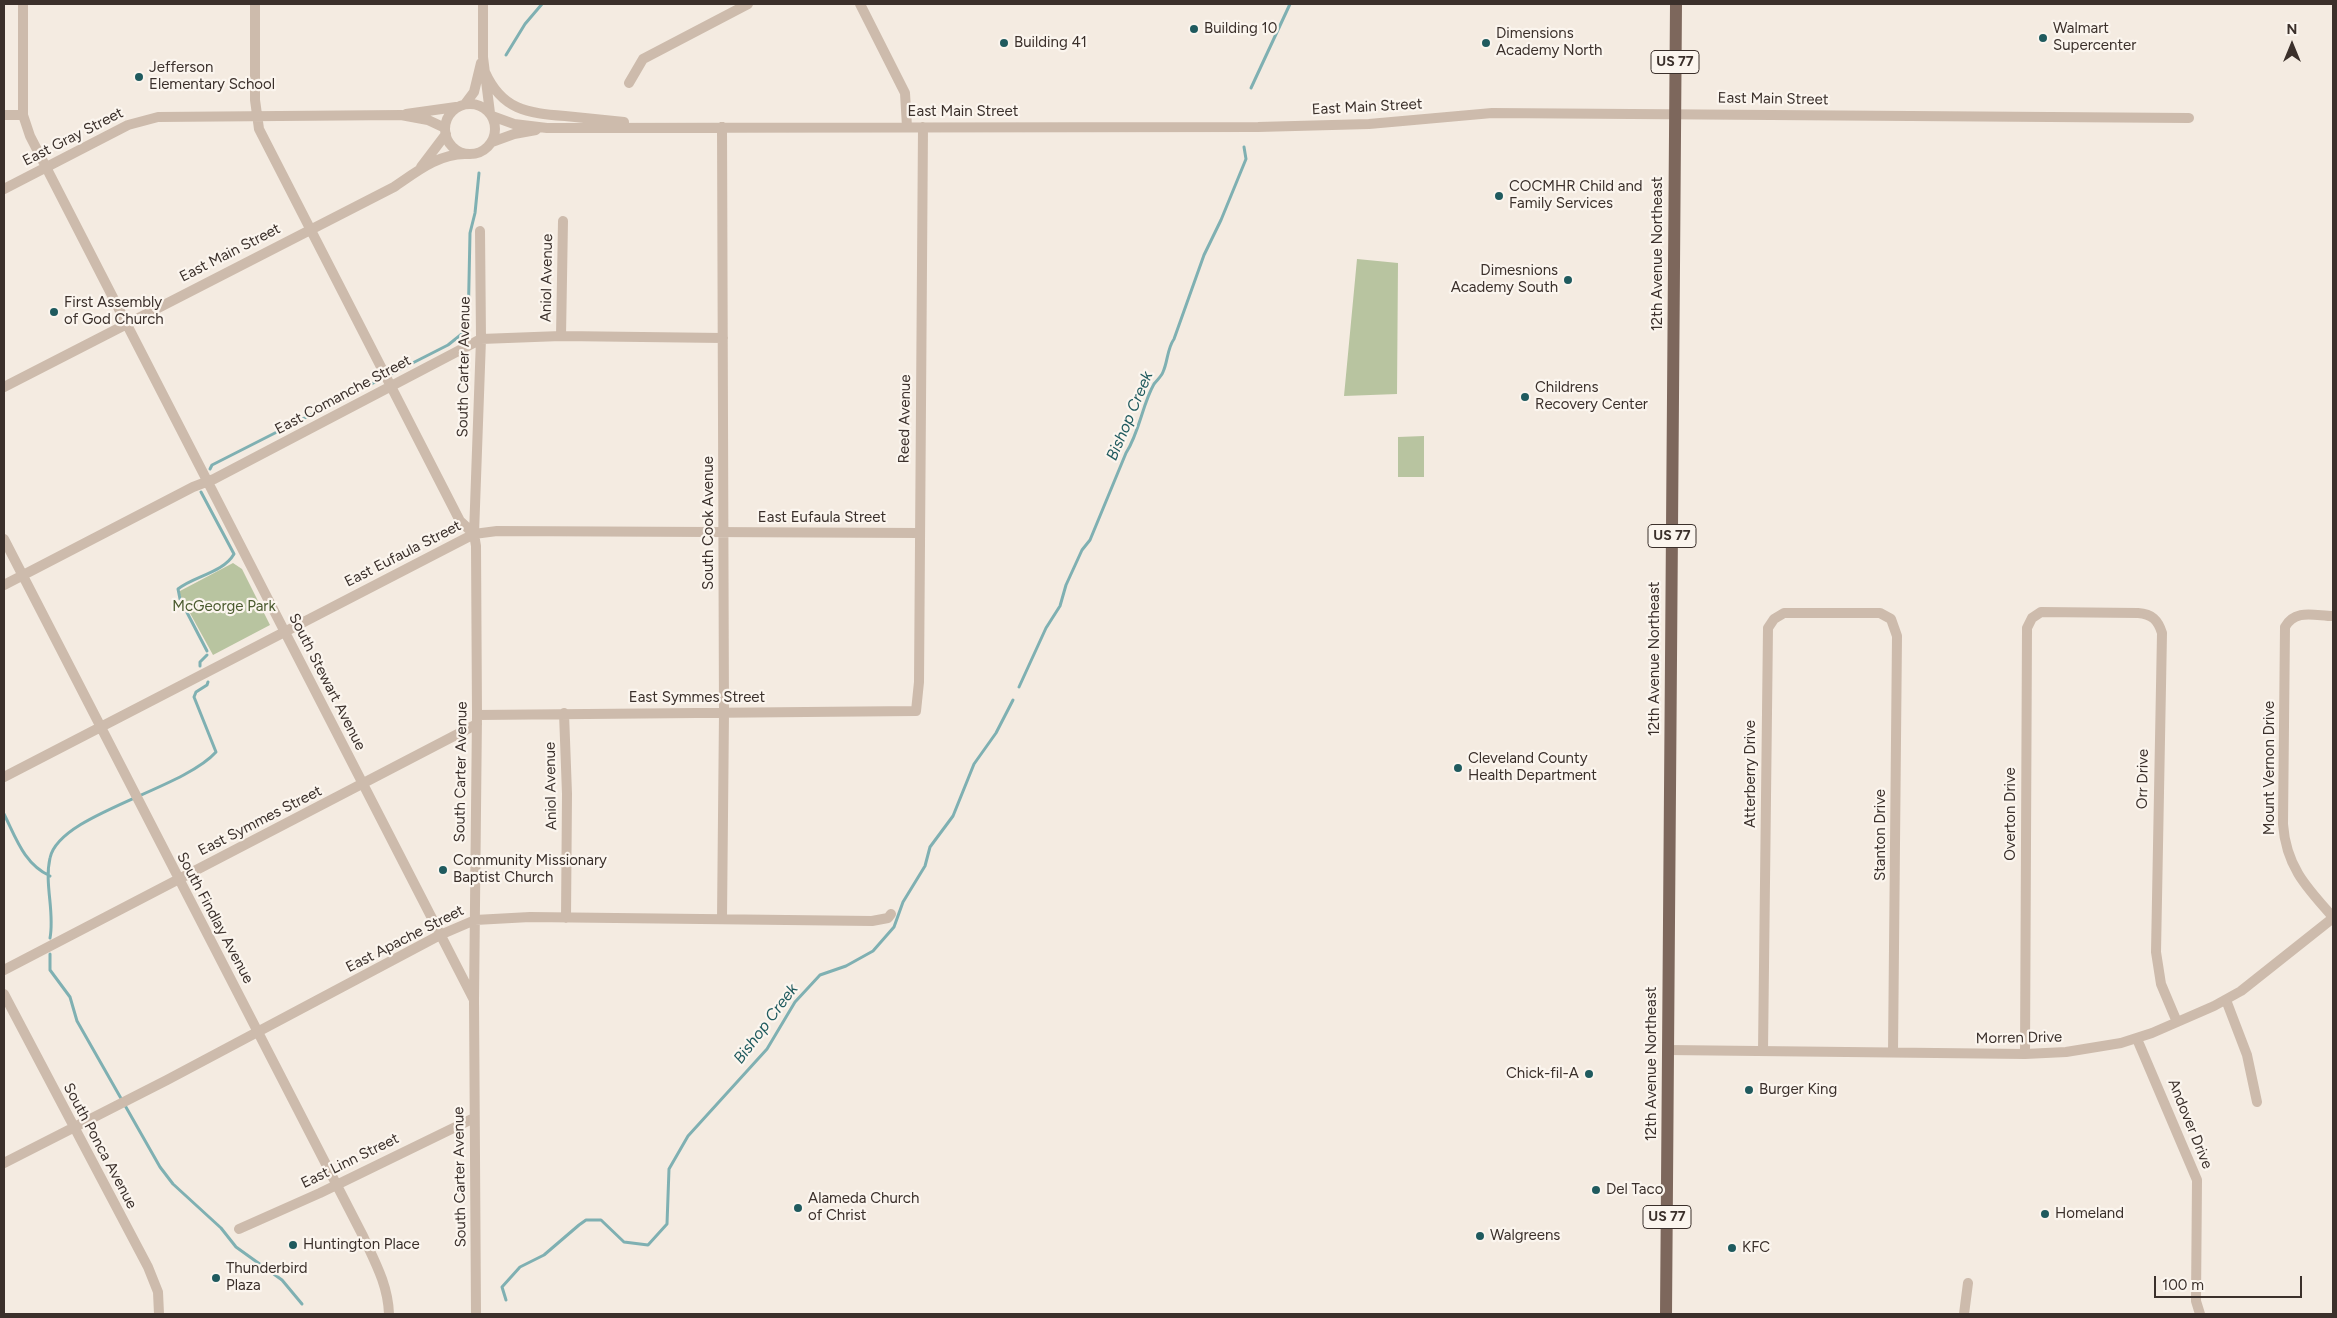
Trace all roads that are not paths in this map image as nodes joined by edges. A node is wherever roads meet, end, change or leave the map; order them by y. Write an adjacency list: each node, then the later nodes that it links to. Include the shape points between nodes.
1 (23, 4): 14 (street, South Stewart Avenue)
2 (255, 4): 15 (street)
3 (483, 4): 7 (street)
4 (748, 4): 9 (street, via 643,59)
5 (860, 4): 20 (street, via 905,93)
6 (1676, 4): 12 (main road, 12th Avenue Northeast / US 77)
7 (483, 57): 8 (street); 10 (street, via 474,92)
8 (485, 72): 11 (street); 18 (street, via 500,95 528,112)
9 (629, 83)
10 (461, 106): 11 (street, via 482,107); 16 (street); 23 (street, via 450,114)
11 (491, 114): 22 (street, East Main Street, via 514,124); 24 (street, via 495,125)
12 (1675, 114): 17 (street, East Main Street); 21 (street, East Main Street, via 1492,113 1369,124 1258,127); 70 (main road, 12th Avenue Northeast / US 77)
13 (4, 115): 14 (street)
14 (23, 115): 26 (street, South Stewart Avenue)
15 (256, 115): 16 (street, East Gray Street); 26 (street, East Gray Street, via 158,116 128,125); 30 (street, via 259,129)
16 (401, 115): 23 (street, via 428,120)
17 (2189, 118)
18 (672, 127): 19 (street, East Main Street); 22 (street, East Main Street)
19 (722, 127): 20 (street, East Main Street); 34 (street, South Cook Avenue)
20 (906, 127): 21 (street, East Main Street)
21 (923, 127): 40 (street, Reed Avenue)
22 (547, 128): 24 (street, East Main Street)
23 (445, 131): 25 (street, via 450,143); 27 (street, East Main Street)
24 (492, 142): 25 (street, via 482,151)
25 (467, 154): 27 (street, East Main Street, via 455,153 440,158)
26 (45, 168): 28 (street, East Gray Street); 32 (street, South Stewart Avenue)
27 (416, 172): 30 (street, East Main Street, via 394,187)
28 (4, 189)
29 (563, 221): 33 (street, Aniol Avenue)
30 (311, 229): 32 (street, East Main Street); 36 (street)
31 (480, 231): 35 (street, South Carter Avenue)
32 (125, 324): 37 (street, East Main Street); 38 (street, South Stewart Avenue)
33 (561, 336): 34 (street, East Comanche Street); 35 (street, East Comanche Street)
34 (723, 338): 39 (street, South Cook Avenue)
35 (481, 339): 36 (street, East Comanche Street); 41 (street, South Carter Avenue)
36 (390, 384): 38 (street, East Comanche Street); 41 (street, via 460,521)
37 (4, 387)
38 (207, 481): 43 (street, East Comanche Street); 48 (street, South Stewart Avenue)
39 (724, 532): 40 (street, East Eufaula Street); 41 (street, East Eufaula Street); 51 (street, South Cook Avenue)
40 (919, 533): 49 (street, Reed Avenue, via 919,682)
41 (474, 534): 48 (street, East Eufaula Street); 52 (street, South Carter Avenue)
42 (4, 539): 43 (street, South Findlay Avenue)
43 (23, 576): 44 (street, East Comanche Street); 53 (street, South Findlay Avenue)
44 (4, 585)
45 (2072, 614): 67 (street, Orr Drive, via 2146,614 2152,616 2162,633 2156,952 2161,984); 73 (street, Overton Drive, via 2041,612 2032,618 2027,628)
46 (2333, 616): 58 (street, Mount Vernon Drive, via 2298,615 2288,622 2285,632 2284,839 2298,874)
47 (1891, 619): 71 (street, Atterberry Drive, via 1875,613 1793,612 1778,616 1768,628); 72 (street, Stanton Drive, via 1897,636)
48 (284, 631): 53 (street, East Eufaula Street); 55 (street, South Stewart Avenue)
49 (916, 711): 51 (street, East Symmes Street)
50 (564, 713): 51 (street, East Symmes Street); 52 (street, East Symmes Street); 59 (street, Aniol Avenue)
51 (724, 713): 60 (street, South Cook Avenue)
52 (477, 720): 55 (street, East Symmes Street); 61 (street, South Carter Avenue)
53 (101, 728): 54 (street, East Eufaula Street); 56 (street, South Findlay Avenue)
54 (4, 778)
55 (363, 784): 56 (street, East Symmes Street); 62 (street, South Stewart Avenue)
56 (178, 880): 63 (street, East Symmes Street); 68 (street, South Findlay Avenue)
57 (891, 914): 60 (street, East Apache Street, via 888,918 872,921)
58 (2333, 917): 66 (street, Morren Drive)
59 (566, 918): 60 (street, East Apache Street); 61 (street, East Apache Street)
60 (722, 919)
61 (475, 920): 62 (street, East Apache Street); 65 (street, South Carter Avenue)
62 (440, 935): 65 (street, South Stewart Avenue); 68 (street, East Apache Street)
63 (4, 970)
64 (4, 994): 76 (street, South Ponca Avenue)
65 (474, 1000): 75 (street, South Carter Avenue)
66 (2226, 1000): 67 (street, Morren Drive); 74 (street, via 2247,1055)
67 (2177, 1022): 69 (street, Morren Drive)
68 (257, 1032): 76 (street, East Apache Street); 78 (street, South Findlay Avenue)
69 (2137, 1039): 73 (street, Morren Drive, via 2088,1050); 86 (street, Andover Drive, via 2197,1180 2196,1301)
70 (1668, 1050): 71 (street, Morren Drive); 84 (main road, 12th Avenue Northeast / US 77)
71 (1763, 1051): 72 (street, Morren Drive)
72 (1893, 1052): 73 (street, Morren Drive)
73 (2025, 1054)
74 (2257, 1102)
75 (474, 1118): 78 (street, East Linn Street); 83 (street, South Carter Avenue)
76 (73, 1127): 77 (street, East Apache Street); 81 (street, South Ponca Avenue, via 148,1267 158,1292)
77 (4, 1163)
78 (336, 1185): 79 (street, East Linn Street); 82 (street, South Findlay Avenue, via 381,1273 389,1298)
79 (239, 1229)
80 (1968, 1283): 85 (street)
81 (159, 1314)
82 (389, 1314)
83 (476, 1314)
84 (1666, 1314)
85 (1964, 1314)
86 (2200, 1314)

